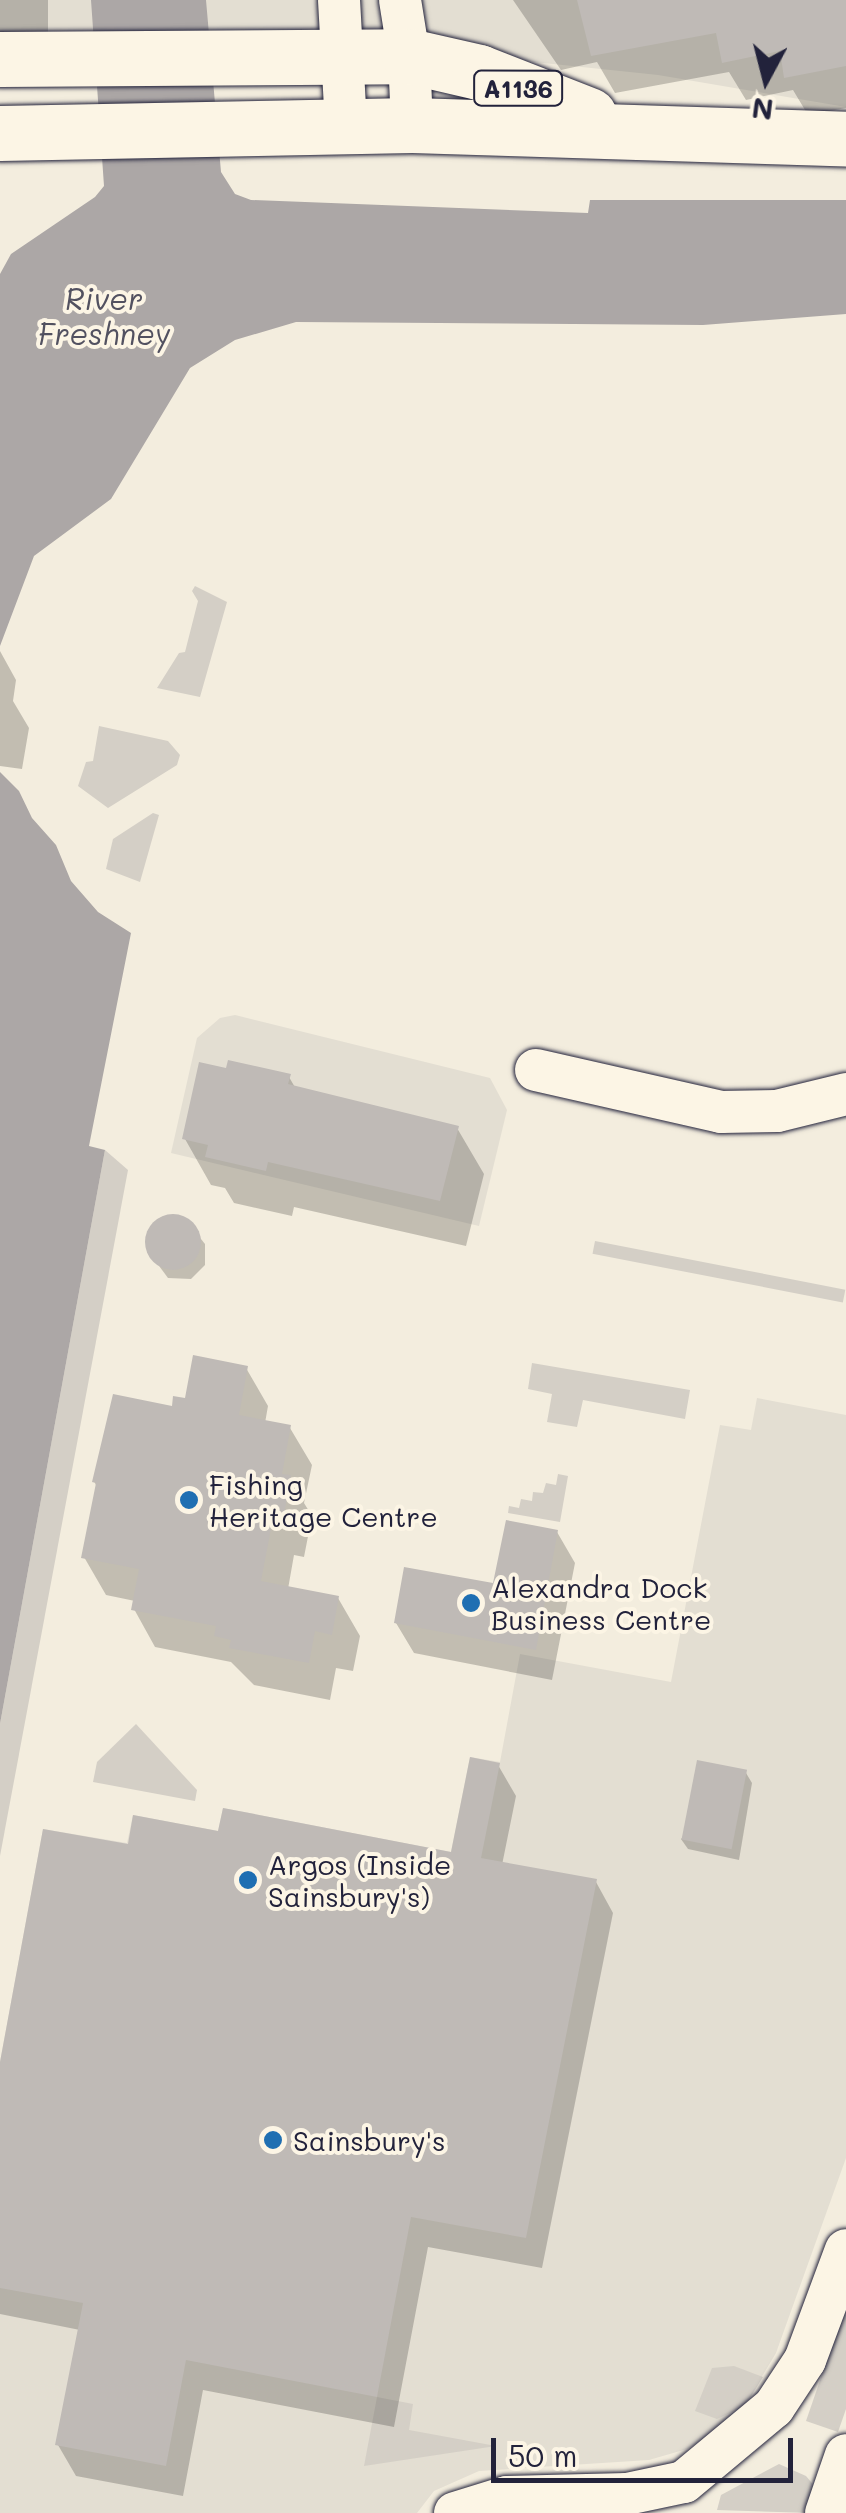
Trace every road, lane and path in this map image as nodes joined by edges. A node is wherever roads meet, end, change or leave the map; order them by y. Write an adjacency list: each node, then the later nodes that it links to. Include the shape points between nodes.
1 (339, 0): 3 (street)
2 (400, 0): 4 (street)
3 (344, 55): 4 (main road, A1136); 5 (main road, A1136); 7 (street)
4 (409, 56): 6 (street); 8 (main road, A1136, via 479,72)
5 (0, 58)
6 (412, 125): 7 (main road, A1136); 8 (main road, A1136)
7 (346, 126): 9 (main road, A1136)
8 (624, 130): 10 (main road, A1136)
9 (0, 132)
10 (846, 139)
11 (536, 1070): 12 (street, via 721,1112 777,1111)
12 (846, 1094)
13 (846, 2250): 15 (street, via 805,2360 774,2407 684,2482 627,2494 507,2497)
14 (846, 2454): 16 (street)
15 (455, 2513)
16 (826, 2513)

